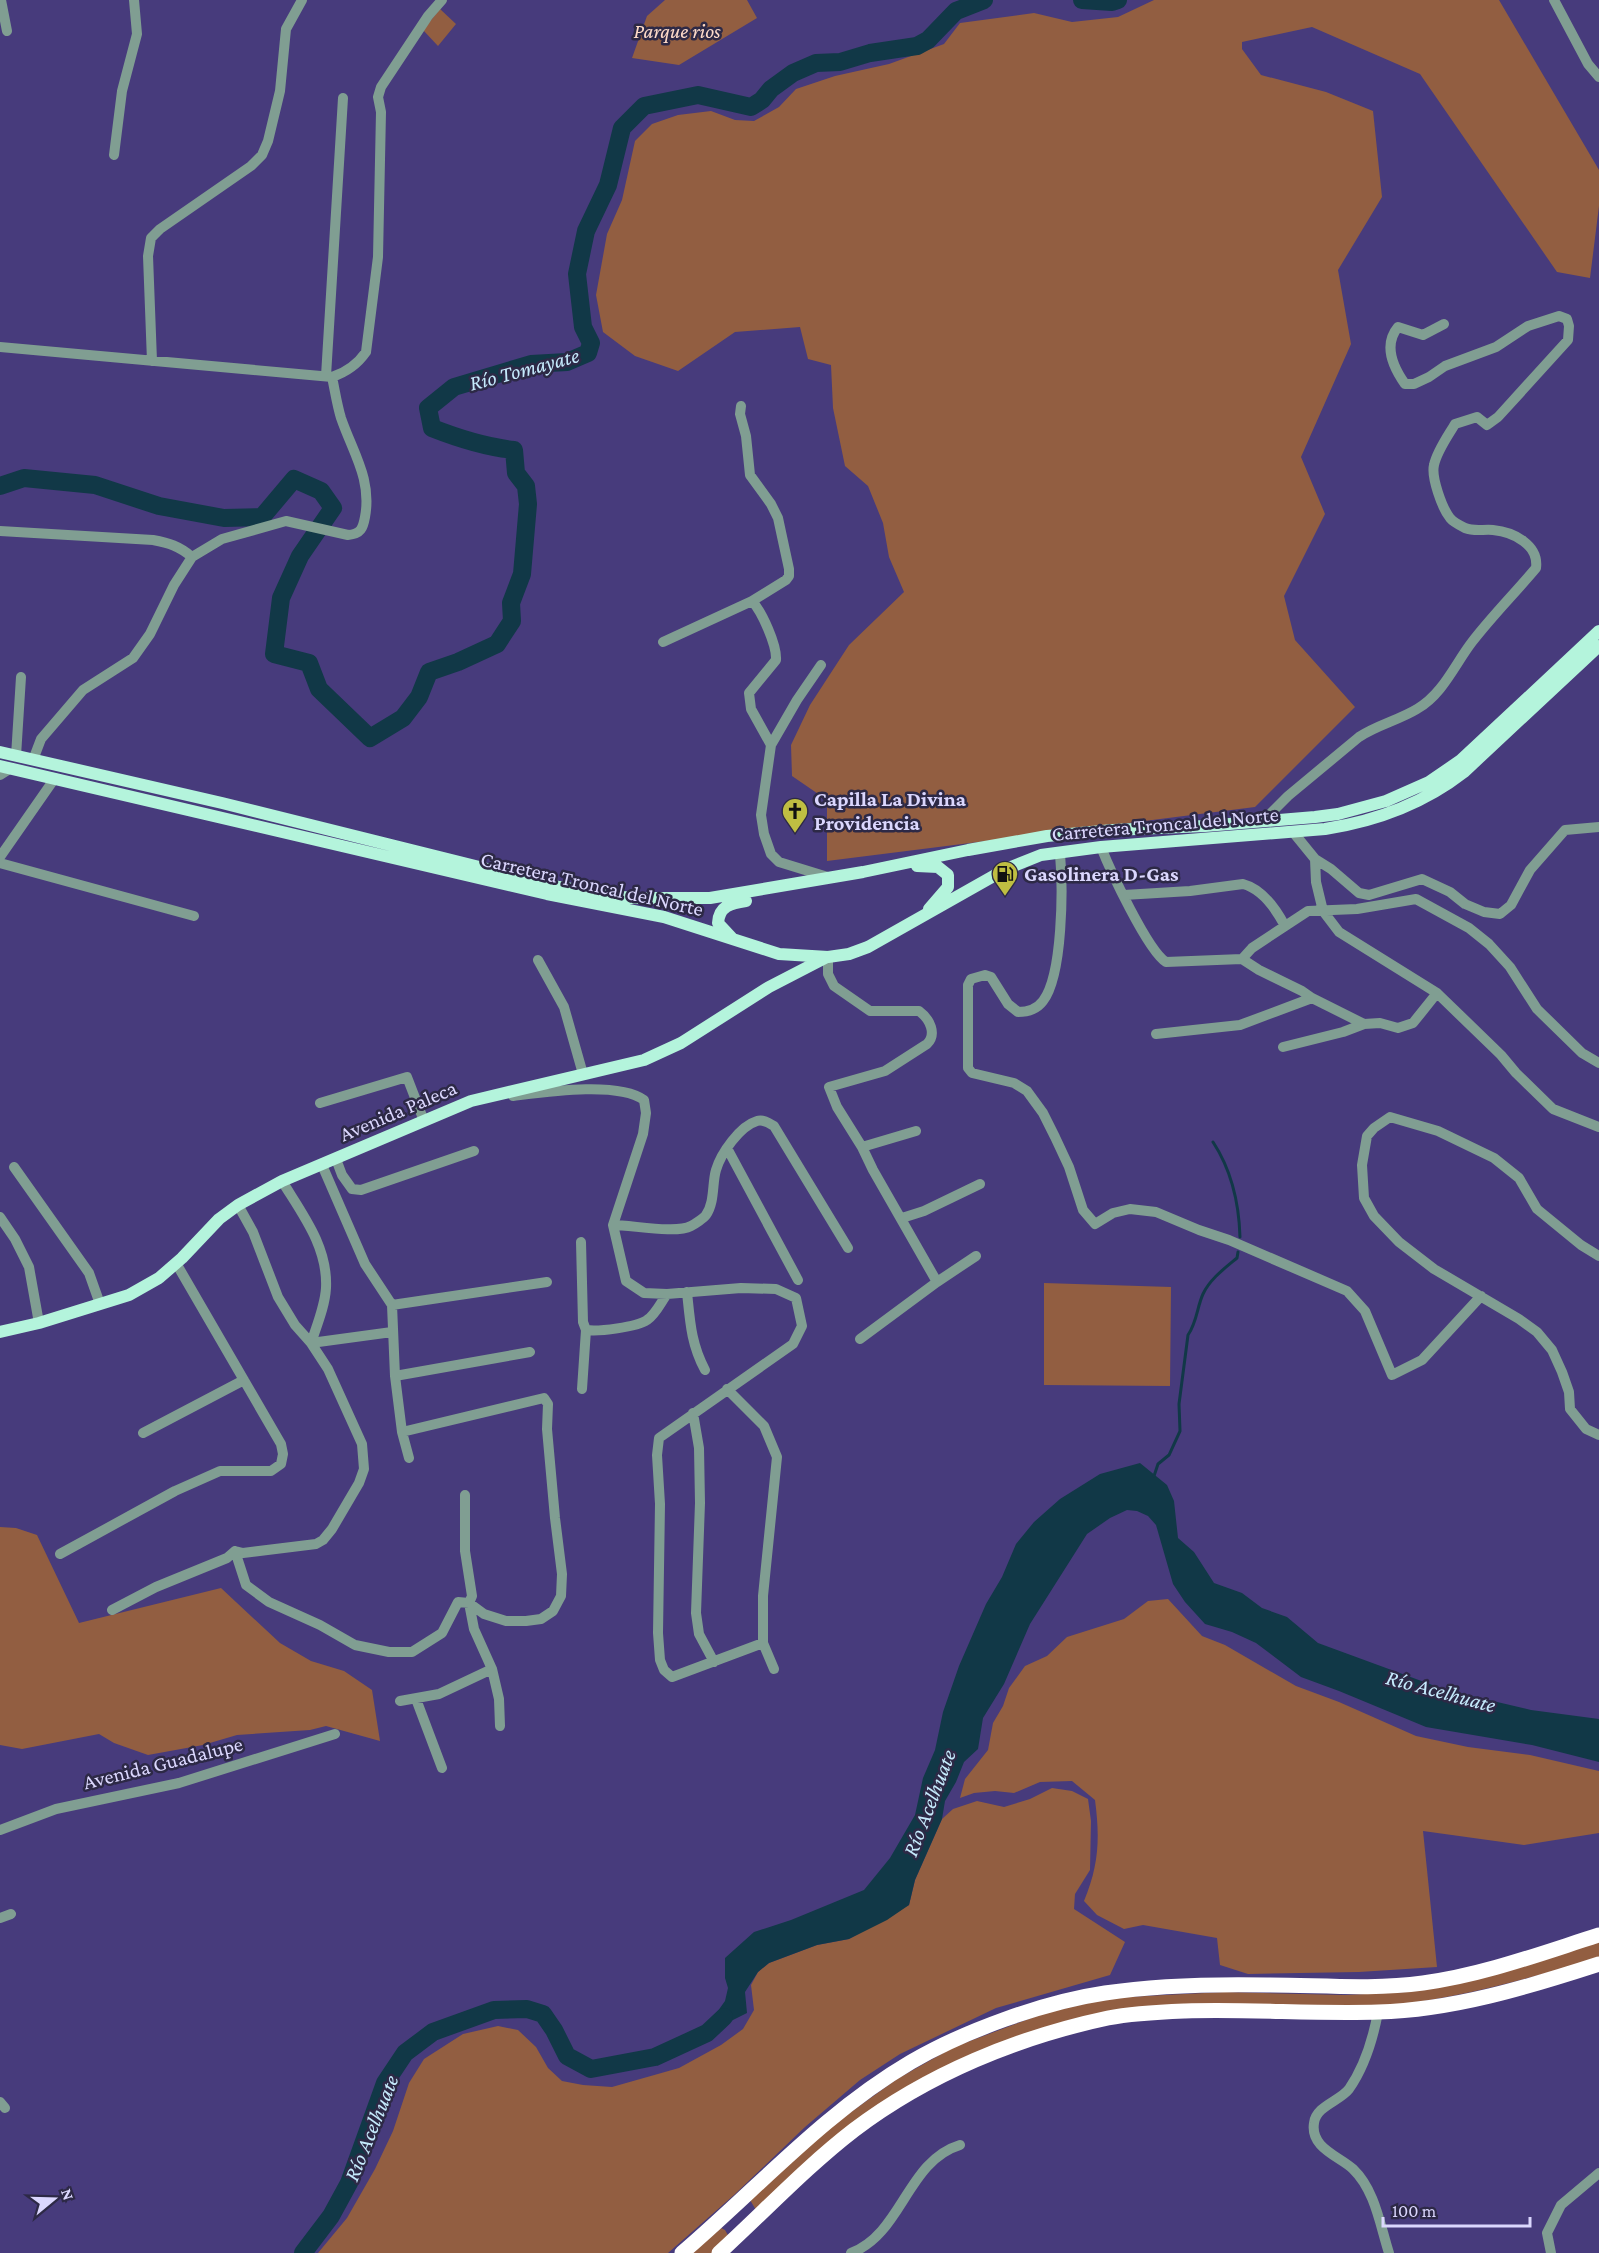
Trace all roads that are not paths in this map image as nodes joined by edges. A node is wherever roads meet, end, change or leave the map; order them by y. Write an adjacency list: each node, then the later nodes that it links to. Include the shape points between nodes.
1 (2, 0): 6 (street)
2 (134, 0): 9 (street, via 137,34 122,91)
3 (302, 0): 12 (street, via 286,29 280,92 262,155 152,238 148,256)
4 (442, 0): 13 (street, via 381,87 378,97 378,256 366,352 358,363)
5 (1554, 0): 7 (street, via 1588,64)
6 (7, 31)
7 (1599, 76)
8 (343, 98): 13 (street)
9 (114, 155)
10 (1444, 324): 29 (street, via 1423,335 1398,327 1391,335 1391,356 1405,384 1414,384 1445,366 1496,347 1528,326 1559,316 1567,319 1568,340 1498,417 1487,425 1477,417 1455,424 1432,473 1450,518 1474,531 1492,529 1509,533 1532,546 1536,568 1495,613 1430,699 1359,737)
11 (0, 347): 12 (street)
12 (152, 361): 13 (street)
13 (329, 377): 16 (street, via 367,489 361,531 343,535 286,520 222,539)
14 (741, 406): 17 (street, via 750,475 778,518 789,569 786,580)
15 (0, 531): 16 (street, via 153,540 175,545)
16 (192, 557): 26 (street, via 133,658 83,690 40,739)
17 (752, 601): 19 (street); 23 (street, via 777,653 776,660 749,693 751,709)
18 (1599, 631): 29 (main road, Carretera Troncal del Norte, via 1480,743 1429,782 1355,810)
19 (663, 642)
20 (1599, 646): 31 (main road, Carretera Troncal del Norte, via 1449,784 1377,818)
21 (821, 665): 23 (street)
22 (21, 677): 25 (street)
23 (771, 745): 39 (street, via 761,814 771,854 779,862)
24 (0, 752): 25 (main road, Carretera Troncal del Norte)
25 (16, 756): 26 (main road, Carretera Troncal del Norte)
26 (33, 760): 39 (main road, Carretera Troncal del Norte, via 611,897 710,898)
27 (4, 770): 28 (main road, Carretera Troncal del Norte)
28 (55, 778): 34 (street); 45 (main road, Carretera Troncal del Norte, via 547,894 664,917)
29 (1263, 820): 37 (main road, Carretera Troncal del Norte, via 1074,833)
30 (1599, 827): 35 (street, via 1565,830 1530,870 1511,905 1500,914 1465,904 1422,879 1369,895 1359,893)
31 (1293, 832): 32 (main road, Carretera Troncal del Norte); 35 (street)
32 (1101, 847): 33 (main road, Carretera Troncal del Norte); 40 (street)
33 (1060, 854): 43 (main road, Carretera Troncal del Norte, via 1041,855 1006,869); 85 (street, via 1061,923 1044,1001 1027,1012 1018,1012 1008,1004 991,977 971,979 968,1068 972,1073 1014,1083 1027,1091 1069,1167 1083,1210 1095,1224 1113,1213 1130,1209 1156,1212 1347,1291 1365,1311 1392,1375 1422,1360)
34 (0, 857)
35 (1315, 859): 41 (street)
36 (0, 863): 42 (street)
37 (888, 867): 38 (main road, Carretera Troncal del Norte); 43 (main road, via 930,866 946,871 948,887)
38 (864, 872): 39 (main road, Carretera Troncal del Norte); 45 (main road, via 730,904 720,911 718,923)
39 (831, 878)
40 (1124, 895): 44 (street, via 1243,884 1264,896); 48 (street, via 1155,952 1166,962)
41 (1323, 911): 44 (street, via 1308,911); 51 (street, via 1339,932); 56 (street, via 1416,899 1448,916 1489,945 1510,967 1537,1009 1582,1053)
42 (194, 916)
43 (923, 916): 47 (main road, Carretera Troncal del Norte, via 858,951)
44 (1285, 926): 48 (street)
45 (734, 939): 46 (main road, Carretera Troncal del Norte)
46 (779, 954): 47 (main road, Carretera Troncal del Norte); 50 (main road, via 783,972)
47 (828, 957): 50 (main road, Avenida Paleca); 63 (street, via 828,974 846,996 870,1011 919,1011 933,1033 927,1044 885,1071 829,1087)
48 (1242, 959): 52 (street)
49 (538, 960): 57 (street, via 564,1006)
50 (764, 991): 57 (main road, Avenida Paleca, via 681,1043 644,1060)
51 (1437, 993): 53 (street, via 1413,1023 1398,1028); 61 (street, via 1553,1109)
52 (1312, 998): 53 (street); 54 (street, via 1240,1025)
53 (1364, 1024): 55 (street)
54 (1156, 1034)
55 (1283, 1047)
56 (1599, 1064)
57 (583, 1074): 58 (main road, Avenida Paleca)
58 (471, 1101): 60 (main road, Avenida Paleca); 74 (street, via 606,1089 634,1093 644,1100 643,1134)
59 (320, 1103): 60 (street, via 406,1077)
60 (424, 1120): 66 (main road, Avenida Paleca)
61 (1599, 1127)
62 (916, 1131): 63 (street)
63 (862, 1147): 73 (street)
64 (727, 1148): 74 (street, via 716,1170 706,1215 691,1226 678,1230); 76 (street, via 738,1134 758,1121 774,1126); 80 (street)
65 (474, 1151): 66 (street, via 361,1190 352,1189)
66 (336, 1159): 67 (main road, Avenida Paleca)
67 (322, 1165): 69 (main road, Avenida Paleca); 87 (street, via 365,1264)
68 (14, 1167): 86 (street, via 89,1273)
69 (282, 1181): 71 (main road, Avenida Paleca); 93 (street, via 316,1236 326,1268 326,1290)
70 (980, 1184): 73 (street)
71 (238, 1205): 79 (main road, Avenida Paleca); 93 (street, via 278,1297)
72 (0, 1217): 88 (street, via 29,1267)
73 (902, 1218): 82 (street)
74 (613, 1225): 84 (street, via 626,1281 644,1293)
75 (581, 1242): 89 (street)
76 (848, 1248)
77 (976, 1256): 82 (street)
78 (1599, 1256): 85 (street, via 1537,1209 1519,1178 1494,1158 1438,1131 1390,1117 1367,1136 1362,1165 1364,1198 1374,1216 1399,1242 1434,1269)
79 (176, 1263): 86 (main road, Avenida Paleca, via 129,1295); 97 (street)
80 (798, 1280)
81 (547, 1282): 87 (street)
82 (937, 1282): 92 (street)
83 (687, 1292): 84 (street); 95 (street, via 693,1343); 99 (street, via 776,1289 796,1298 802,1326 793,1344)
84 (667, 1293): 89 (street, via 644,1323)
85 (1481, 1296): 103 (street, via 1537,1332 1552,1350 1569,1392 1570,1409 1586,1429)
86 (100, 1304): 88 (main road, Avenida Paleca)
87 (392, 1305): 91 (street)
88 (39, 1323): 90 (main road, Avenida Paleca)
89 (586, 1330): 98 (street)
90 (0, 1332)
91 (392, 1332): 93 (street); 96 (street)
92 (860, 1339)
93 (311, 1343): 106 (street, via 328,1369 362,1444 364,1469 359,1483 332,1529 316,1544)
94 (530, 1352): 96 (street)
95 (705, 1370)
96 (394, 1376): 101 (street)
97 (244, 1380): 102 (street); 107 (street, via 281,1444 283,1454 277,1468 220,1471)
98 (582, 1389)
99 (727, 1389): 100 (street); 110 (street, via 764,1426 777,1457 763,1596)
100 (693, 1413): 111 (street, via 700,1481 696,1613 699,1634); 111 (street, via 659,1438 660,1660 672,1677)
101 (402, 1432): 104 (street); 108 (street, via 544,1398 548,1404 561,1596 553,1611 526,1621 495,1618)
102 (143, 1433)
103 (1599, 1435)
104 (409, 1458)
105 (465, 1495): 108 (street, via 465,1551 472,1596)
106 (235, 1551): 108 (street, via 246,1585 269,1602 355,1645 412,1652 442,1634 459,1602); 109 (street, via 228,1558)
107 (60, 1554)
108 (469, 1603): 113 (street, via 474,1629)
109 (112, 1610)
110 (763, 1643): 111 (street); 112 (street)
111 (714, 1662)
112 (774, 1669)
113 (492, 1670): 114 (street, via 440,1694); 116 (street, via 500,1699)
114 (416, 1699): 115 (street); 118 (street)
115 (400, 1701)
116 (500, 1726)
117 (335, 1734): 119 (street, Avenida Guadalupe, via 179,1783 56,1809)
118 (442, 1768)
119 (0, 1830)
120 (1599, 1935): 125 (highway, via 1425,1983 1354,1987 1177,1986 1104,1993 1034,2010 947,2044 884,2079 824,2123)
121 (1599, 1964): 122 (highway, via 1499,1993 1430,2007)
122 (1378, 2012): 126 (highway, via 1154,2012 1109,2018 1029,2040 949,2072 887,2108 853,2131); 132 (street, via 1362,2067 1347,2091 1319,2113 1314,2131 1323,2148 1365,2182)
123 (960, 2145): 131 (street, via 950,2148 922,2171 890,2222)
124 (1599, 2173): 133 (street, via 1561,2205 1547,2233)
125 (747, 2194): 126 (highway, via 747,2211 755,2215); 127 (highway)
126 (763, 2212): 128 (highway)
127 (716, 2223): 128 (highway, via 729,2225); 129 (highway)
128 (734, 2239): 130 (highway)
129 (682, 2253)
130 (719, 2253)
131 (851, 2253)
132 (1389, 2253)
133 (1551, 2253)

